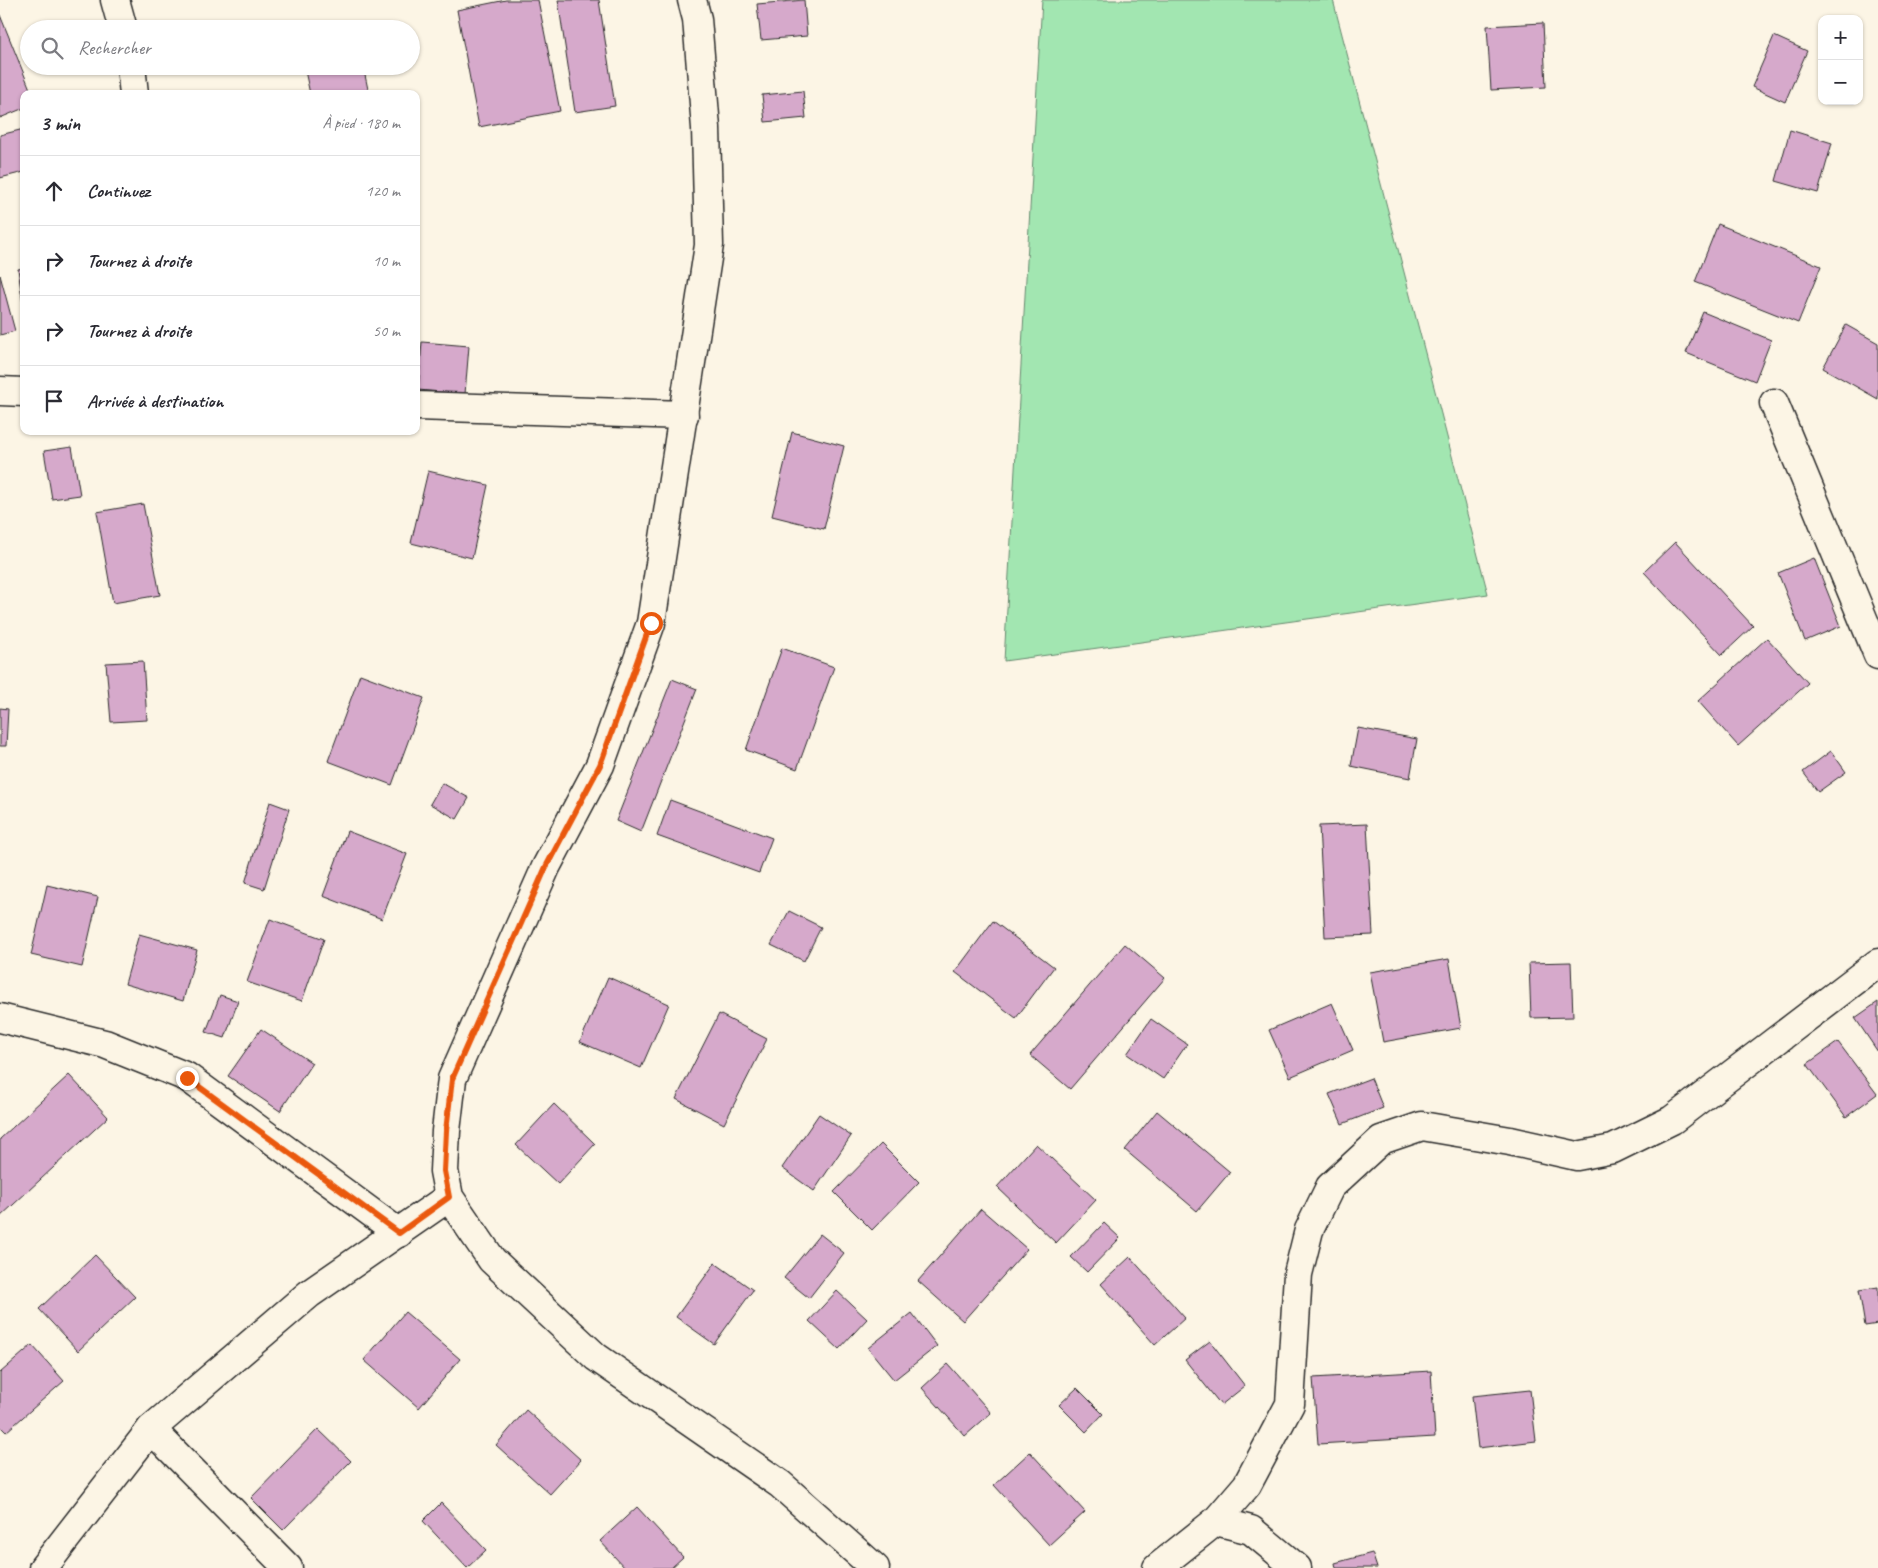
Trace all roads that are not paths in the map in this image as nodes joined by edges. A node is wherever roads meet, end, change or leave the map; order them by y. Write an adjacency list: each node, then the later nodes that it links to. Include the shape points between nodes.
1 (115, 0): 3 (street)
2 (692, 0): 10 (street, via 697,19 706,128 709,245)
3 (121, 20)
4 (132, 75): 5 (street)
5 (134, 90)
6 (0, 391): 7 (street)
7 (20, 392)
8 (1774, 403): 11 (street)
9 (420, 406): 10 (street)
10 (684, 415): 14 (street, via 648,632 600,765 546,867 452,1079 444,1171)
11 (1878, 655)
12 (1878, 963): 17 (street, via 1672,1120 1613,1149 1577,1156 1422,1126 1381,1140 1330,1187 1308,1230 1298,1274 1290,1404 1247,1485)
13 (0, 1018): 15 (street, via 106,1044 187,1078)
14 (449, 1197): 15 (street); 20 (street, via 492,1260 596,1358 780,1484)
15 (399, 1233): 16 (street, via 309,1294)
16 (151, 1429): 18 (street); 19 (street)
17 (1216, 1521): 21 (street); 22 (street, via 1251,1530)
18 (43, 1568)
19 (288, 1568)
20 (875, 1568)
21 (1156, 1568)
22 (1297, 1568)

